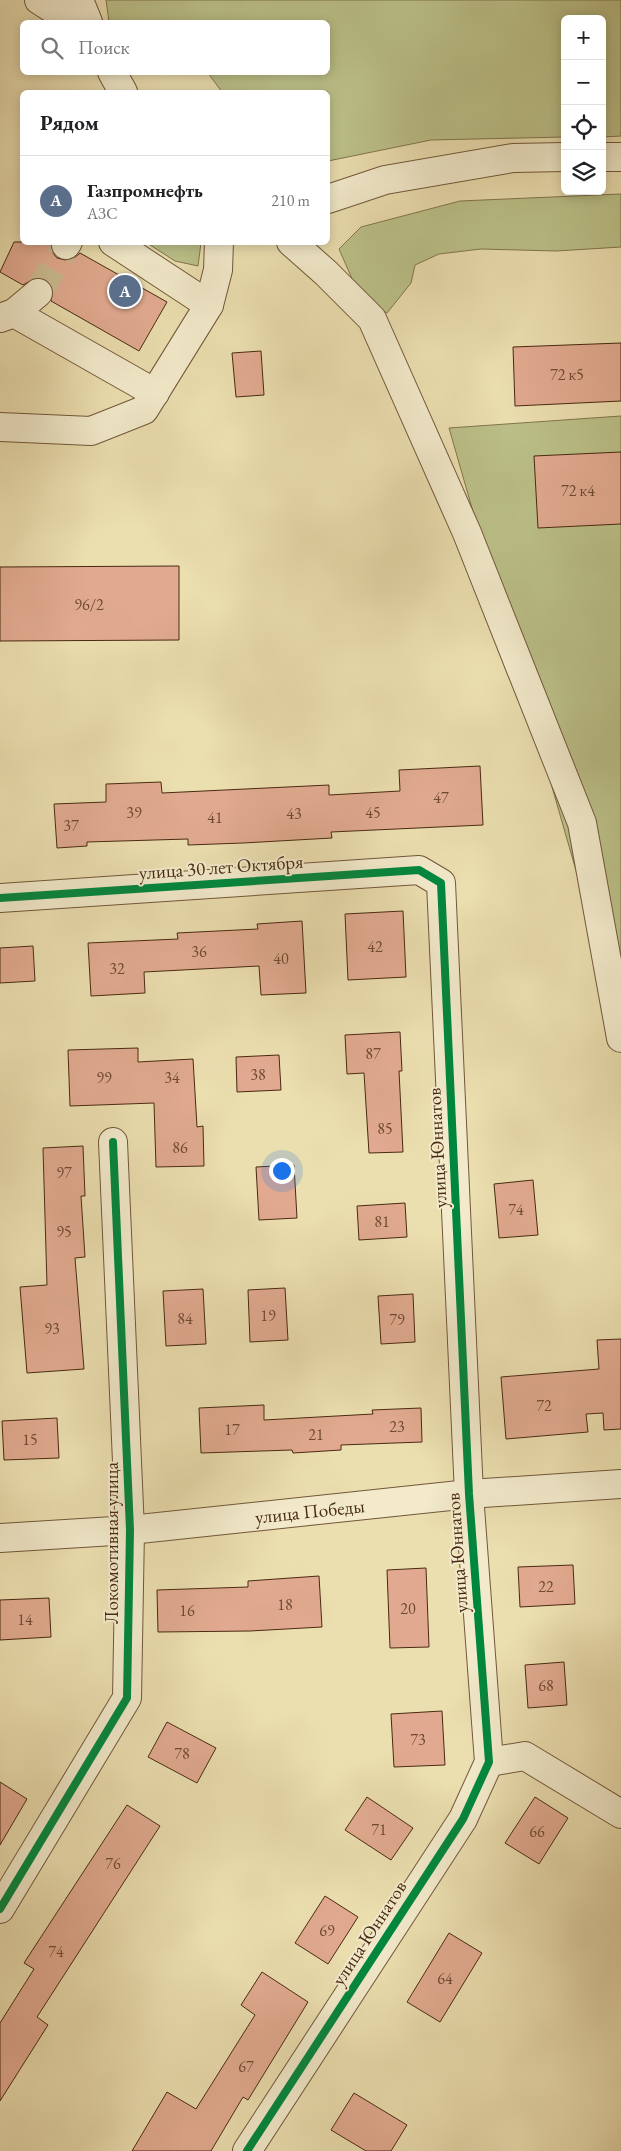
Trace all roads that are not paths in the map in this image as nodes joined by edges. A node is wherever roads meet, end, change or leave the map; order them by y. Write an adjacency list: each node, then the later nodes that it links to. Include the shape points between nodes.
1 (39, 0): 3 (street)
2 (78, 0): 4 (street)
3 (70, 20)
4 (87, 20)
5 (606, 157): 6 (street)
6 (621, 157)
7 (561, 158): 8 (street, via 513,158 385,180)
8 (330, 198)
9 (118, 245): 13 (street)
10 (218, 245): 13 (street, via 218,270)
11 (294, 245): 19 (street, via 372,319 467,533 582,823)
12 (38, 293): 14 (street)
13 (209, 305): 15 (street)
14 (7, 316): 15 (street)
15 (155, 393): 16 (street, via 144,410 91,431)
16 (0, 427)
17 (441, 883): 18 (street, улица 30 лет Октября, via 419,870); 22 (street, улица Юннатов)
18 (0, 898)
19 (621, 1038)
20 (114, 1142): 23 (street, Локомотивная улица)
21 (621, 1484): 22 (street, улица Победы)
22 (469, 1494): 23 (street, улица Победы); 25 (street, улица Юннатов)
23 (130, 1530): 24 (street, улица Победы); 27 (street, Локомотивная улица, via 127,1698)
24 (0, 1538)
25 (489, 1762): 26 (street, via 525,1756); 28 (street, улица Юннатов, via 463,1819)
26 (621, 1814)
27 (0, 1909)
28 (247, 2151)

